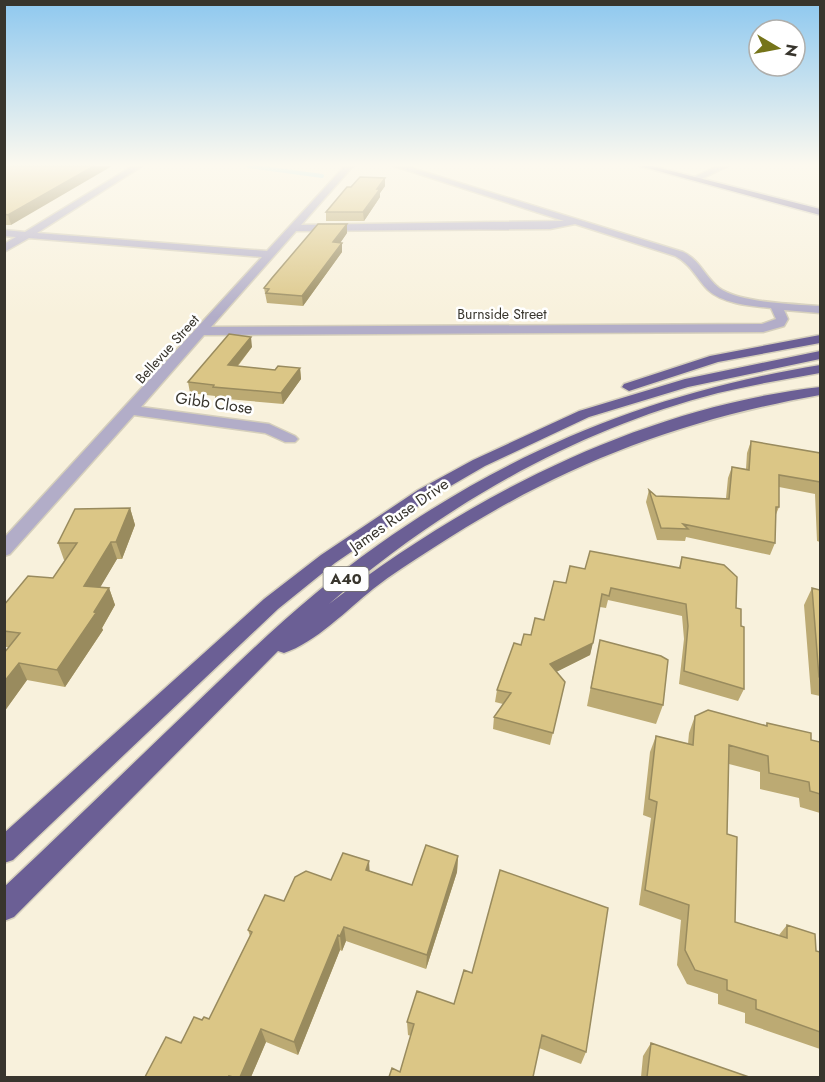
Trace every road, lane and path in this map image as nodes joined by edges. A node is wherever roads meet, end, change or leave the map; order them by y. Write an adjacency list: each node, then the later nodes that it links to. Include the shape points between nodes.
1 (57, 216): 7 (street)
2 (302, 216): 5 (street, Bellevue Street)
3 (557, 216): 4 (street)
4 (574, 222): 5 (street, via 550,226); 10 (street, via 688,258 714,290 723,294)
5 (291, 228): 9 (street, Bellevue Street)
6 (4, 233): 7 (street)
7 (27, 235): 8 (street); 9 (street)
8 (4, 249)
9 (269, 254): 12 (street, Bellevue Street)
10 (775, 304): 11 (street); 12 (street, Burnside Street, via 780,323 763,328)
11 (820, 310)
12 (202, 331): 17 (street, Bellevue Street)
13 (820, 339): 19 (highway, via 715,359 573,407 518,432)
14 (820, 355): 19 (highway, James Ruse Drive / A40, via 685,383 584,414 479,463)
15 (820, 369): 21 (highway, James Ruse Drive / A40, via 659,407 564,442 514,467 412,529 358,569)
16 (820, 392): 21 (highway, via 737,406 588,456 533,483 377,576 326,617)
17 (132, 410): 18 (street, Gibb Close, via 269,429); 20 (street, Bellevue Street)
18 (290, 439)
19 (424, 494): 22 (highway, James Ruse Drive / A40, via 328,559 272,604)
20 (6, 546)
21 (241, 673): 23 (highway, James Ruse Drive / A40)
22 (4, 851)
23 (4, 907)

